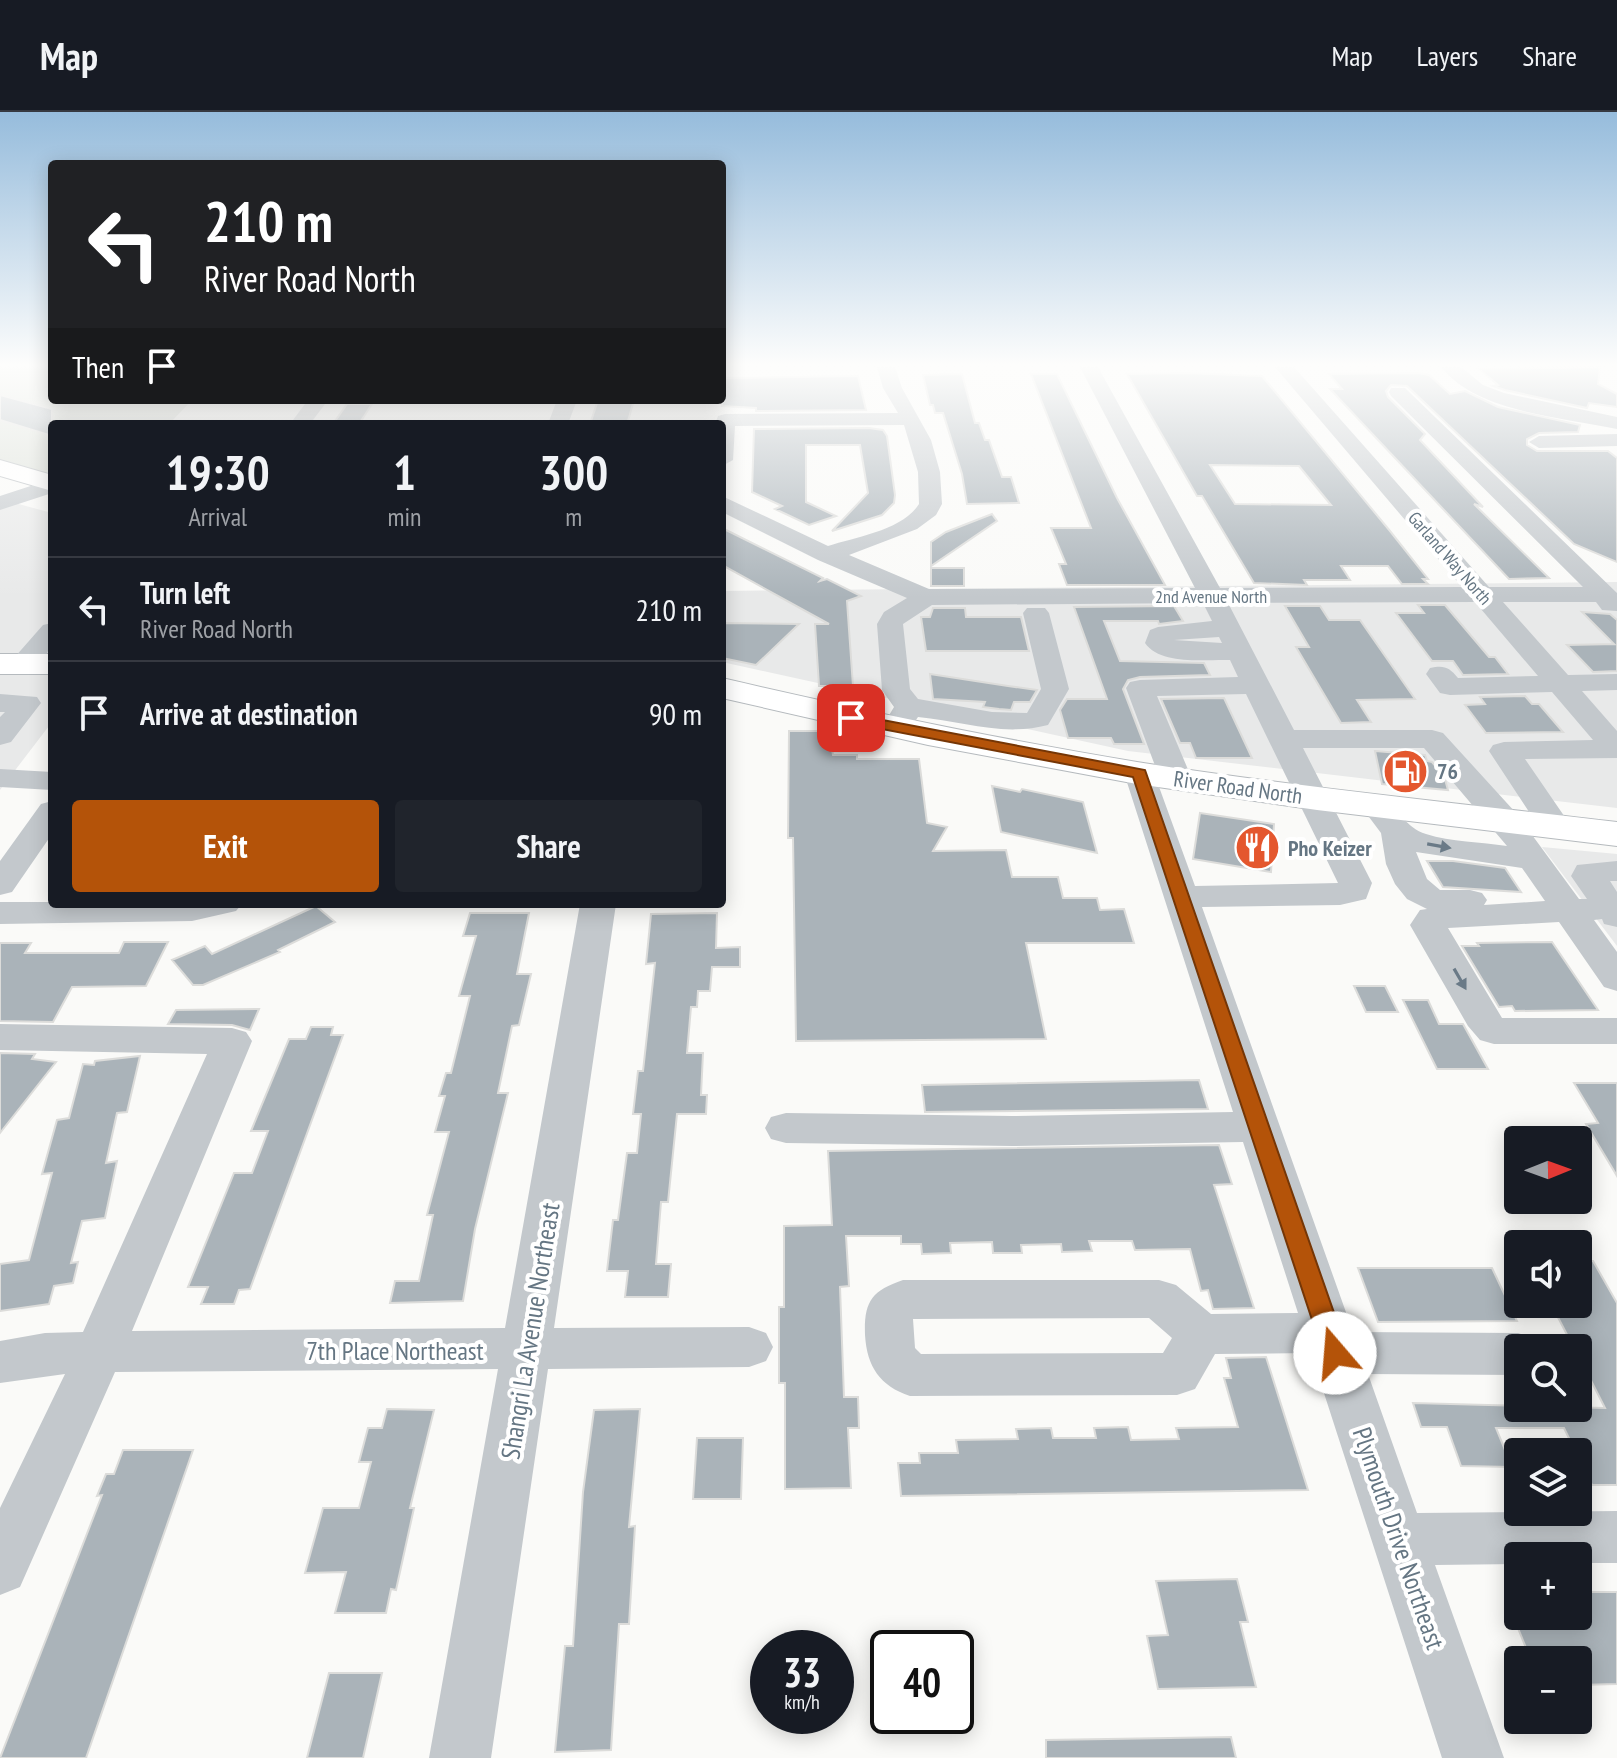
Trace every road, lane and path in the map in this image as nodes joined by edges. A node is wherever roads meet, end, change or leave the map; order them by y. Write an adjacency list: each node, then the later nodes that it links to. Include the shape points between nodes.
1 (921, 444): 10 (street, via 933,494 929,509 912,523)
2 (1130, 444): 12 (street)
3 (1351, 444): 11 (street, Garland Way North)
4 (1450, 444): 14 (street)
5 (0, 468): 6 (main road)
6 (44, 488): 7 (street); 9 (street)
7 (0, 503)
8 (726, 505): 10 (street, 2nd Avenue North)
9 (0, 521)
10 (827, 555): 13 (street, 2nd Avenue North)
11 (1482, 595): 12 (street, 2nd Avenue North); 14 (street, 2nd Avenue North); 20 (street, Garland Way North)
12 (1212, 596): 13 (street, 2nd Avenue North); 16 (street)
13 (927, 597): 24 (street, via 890,624)
14 (1611, 603)
15 (1036, 613): 24 (street, via 1055,689 1038,719 1011,723 936,708)
16 (1228, 628): 17 (street); 17 (street, via 1167,633 1158,643 1173,650)
17 (1240, 652): 21 (street)
18 (1617, 663): 20 (street)
19 (1440, 674): 20 (street, via 1450,687)
20 (1579, 677): 27 (street, Garland Way North)
21 (1257, 685): 26 (street); 28 (street, Plymouth Drive Northeast, via 1140,688)
22 (726, 689): 24 (main road, River Road North)
23 (0, 703): 25 (street, via 27,703)
24 (902, 718): 28 (main road, River Road North)
25 (0, 736)
26 (1284, 739): 31 (street); 34 (street, via 1432,739)
27 (1616, 749): 35 (street, via 1504,751)
28 (1158, 776): 31 (main road, River Road North); 40 (street, Plymouth Drive Northeast)
29 (0, 778): 30 (street)
30 (48, 781)
31 (1315, 798): 33 (main road, River Road North); 40 (street, via 1355,883 1354,892)
32 (48, 817): 39 (street)
33 (1387, 819): 34 (main road, River Road North); 37 (street, one-way to 37, via 1419,843); 41 (street, via 1397,851 1424,896 1435,901)
34 (1504, 820): 35 (main road, River Road North); 37 (street)
35 (1555, 826): 36 (main road, River Road North)
36 (1617, 834)
37 (1533, 860): 41 (street)
38 (1617, 871): 44 (street, via 1598,870 1588,876)
39 (0, 885)
40 (1181, 897): 49 (street, Plymouth Drive Northeast)
41 (1564, 904): 44 (street); 46 (street); 47 (street, one-way to 47, via 1433,918 1428,925 1487,1026 1503,1032)
42 (203, 908): 45 (street)
43 (597, 908): 54 (street, Shangri La Avenue Northeast)
44 (1615, 911)
45 (12, 913)
46 (1617, 979)
47 (1617, 1031)
48 (0, 1037): 55 (street, via 232,1041)
49 (1259, 1127): 50 (street); 52 (street, Plymouth Drive Northeast)
50 (786, 1128)
51 (1201, 1334): 51 (street, via 1159,1299 903,1299 888,1312 891,1357 910,1375 1177,1374); 52 (street)
52 (1332, 1343): 56 (street); 59 (street, Plymouth Drive Northeast)
53 (749, 1347): 54 (street, 7th Place Northeast)
54 (527, 1349): 55 (street, 7th Place Northeast); 61 (street, Shangri La Avenue Northeast)
55 (100, 1352): 57 (street, 7th Place Northeast); 60 (street)
56 (1504, 1353)
57 (0, 1362)
58 (1617, 1537): 59 (street)
59 (1399, 1539): 62 (street, Plymouth Drive Northeast)
60 (0, 1568)
61 (460, 1758)
62 (1473, 1758)

